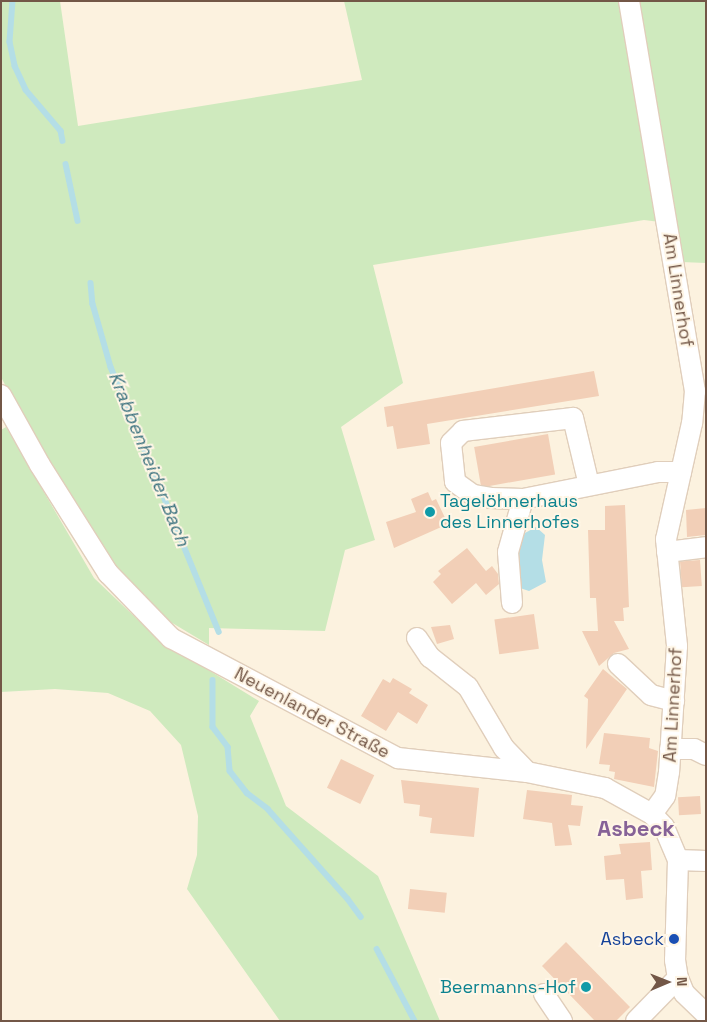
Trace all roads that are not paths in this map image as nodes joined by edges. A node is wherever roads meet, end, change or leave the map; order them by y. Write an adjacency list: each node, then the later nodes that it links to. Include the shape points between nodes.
1 (629, 1): 3 (street, Am Linnerhof)
2 (1, 395): 15 (street, Neuenlander Straße, via 108,574 171,638 398,758)
3 (699, 422): 4 (street, Am Linnerhof)
4 (681, 472): 5 (street, via 658,472); 8 (street, Am Linnerhof, via 666,539)
5 (590, 485): 6 (street); 6 (street, via 573,418 463,431 451,443 455,482 473,495)
6 (523, 499): 9 (street, via 508,552)
7 (706, 547): 8 (street)
8 (667, 552): 12 (street, Am Linnerhof, via 677,646)
9 (512, 603)
10 (417, 638): 15 (street, via 430,657 468,687 504,748)
11 (618, 664): 12 (street, via 651,695)
12 (674, 702): 13 (street, Am Linnerhof)
13 (670, 749): 14 (street, via 694,750); 16 (street, Am Linnerhof, via 665,796)
14 (706, 755)
15 (527, 772): 16 (street, Neuenlander Straße, via 605,788)
16 (652, 814): 17 (street, Neuenlander Straße, via 664,827)
17 (678, 860): 18 (street); 19 (street, Neuenlander Straße, via 674,960)
18 (706, 861)
19 (678, 978): 21 (street, Neuenlander Straße, via 684,992); 23 (street)
20 (544, 994): 22 (street)
21 (706, 1014)
22 (562, 1021)
23 (636, 1021)

